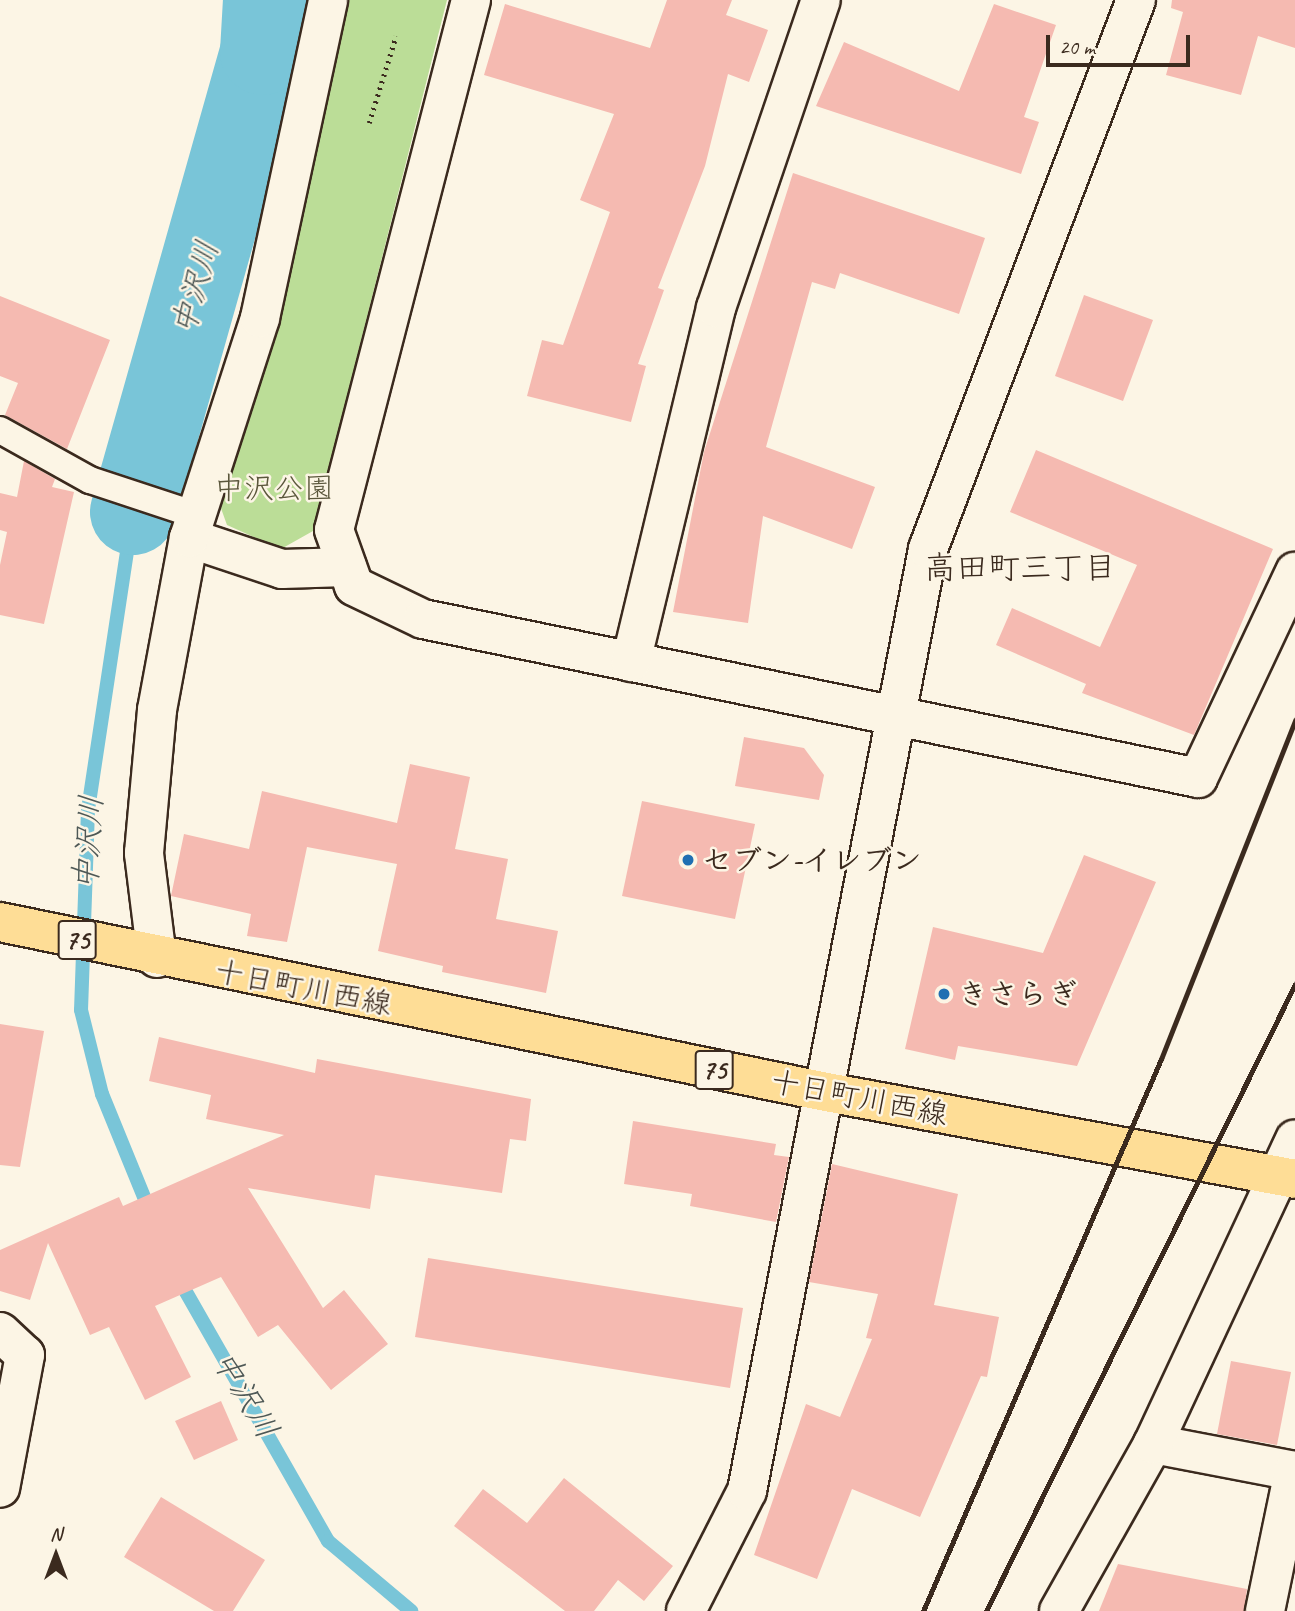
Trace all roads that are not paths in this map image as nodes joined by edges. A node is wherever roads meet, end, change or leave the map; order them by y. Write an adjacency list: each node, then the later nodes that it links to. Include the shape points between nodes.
1 (328, 0): 6 (street, via 260,318)
2 (471, 0): 7 (street, via 334,530)
3 (821, 0): 9 (street, via 716,309)
4 (1136, 0): 10 (street, via 928,549)
5 (0, 430): 6 (lane, via 90,480)
6 (193, 527): 7 (street, via 282,569); 12 (street, via 157,710 144,853)
7 (347, 567): 9 (street, via 354,586 423,619)
8 (1295, 572): 10 (street, via 1198,778)
9 (631, 663): 10 (street)
10 (896, 717): 13 (street)
11 (9, 924): 12 (main road, 75)
12 (146, 956): 13 (main road, 十日町川西線 / 75)
13 (821, 1091): 15 (main road, 十日町川西線 / 75); 20 (street, via 747,1491)
14 (1295, 1139): 15 (street)
15 (1286, 1177): 17 (street)
16 (0, 1332): 19 (street, via 25,1355)
17 (1153, 1444): 18 (street); 21 (street)
18 (1295, 1471): 22 (street)
19 (0, 1488)
20 (686, 1611)
21 (1059, 1611)
22 (1265, 1611)

